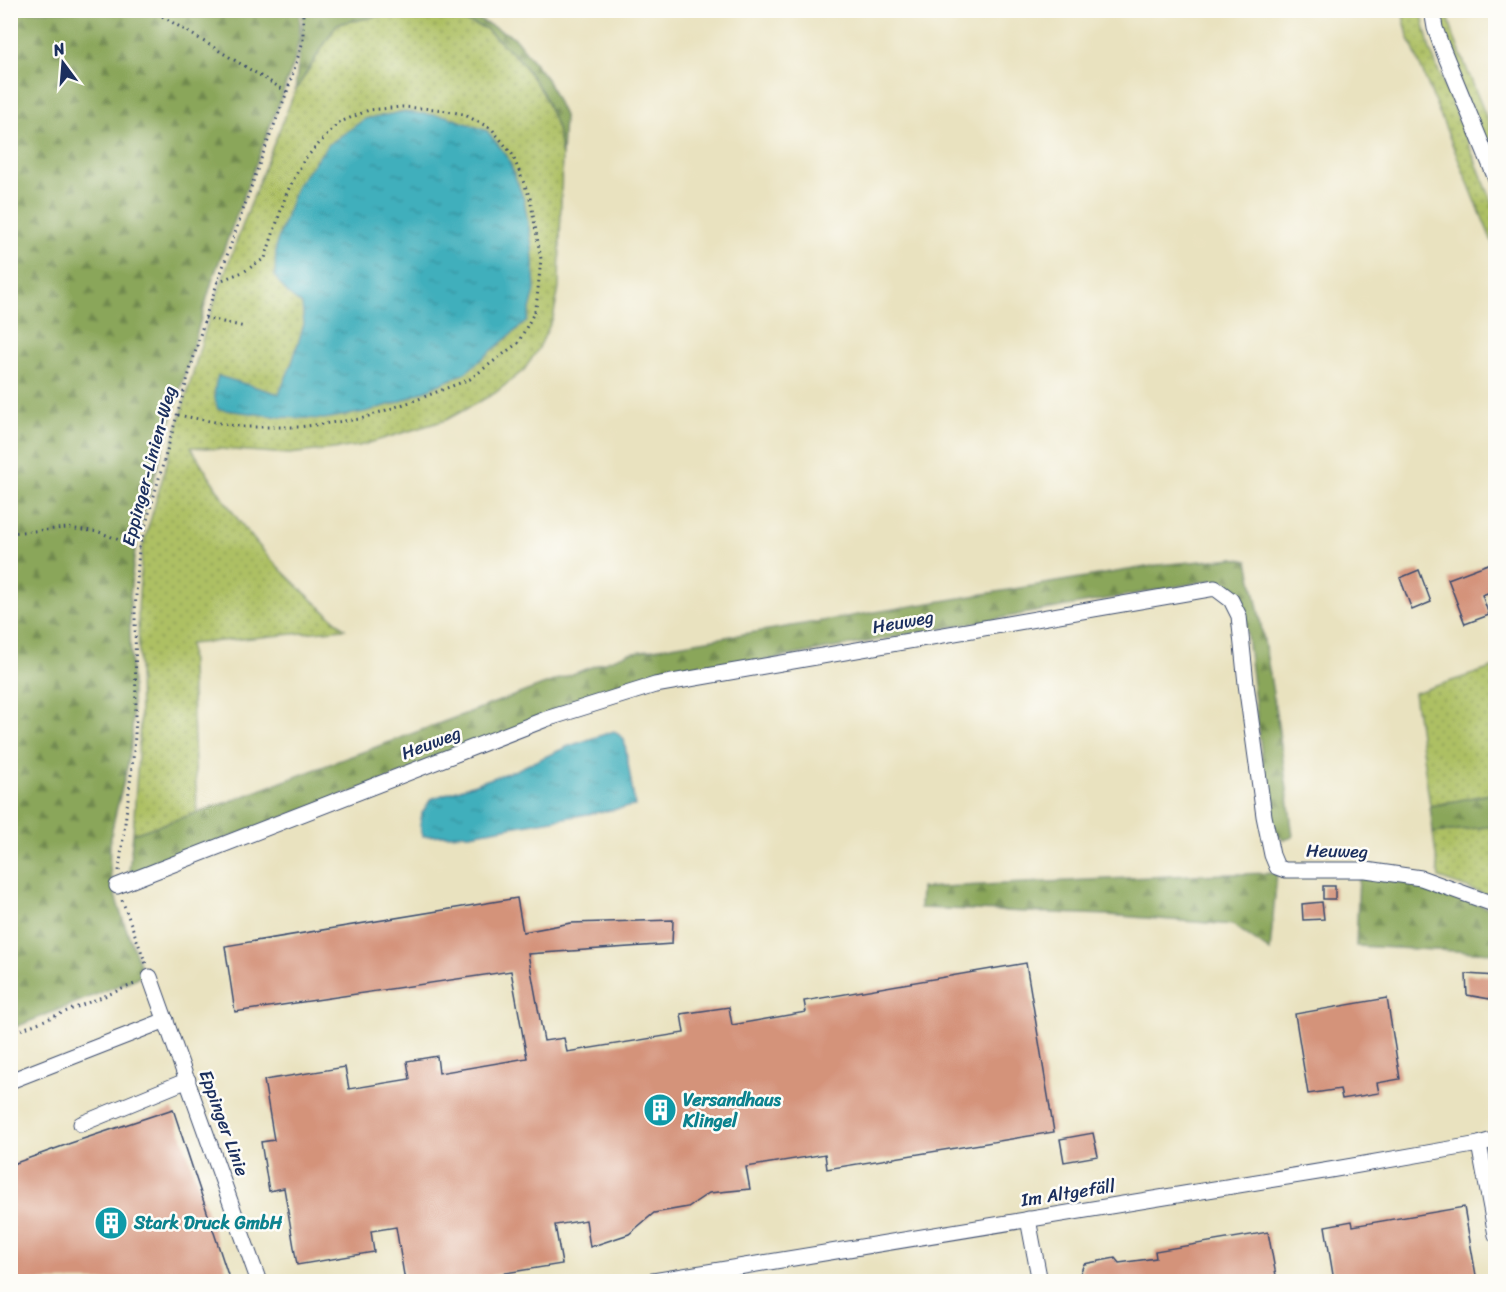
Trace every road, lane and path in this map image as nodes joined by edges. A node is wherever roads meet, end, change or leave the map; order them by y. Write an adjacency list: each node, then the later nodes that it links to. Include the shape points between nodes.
1 (152, 10): 4 (path)
2 (303, 10): 4 (path, Eppinger-Linien-Weg, via 303,41)
3 (1432, 10): 5 (street, via 1441,45)
4 (287, 92): 6 (path, Eppinger-Linien-Weg)
5 (1496, 179)
6 (217, 282): 7 (path, Eppinger-Linien-Weg); 9 (path, via 265,258 287,192 304,160 338,123 369,110 402,107 463,114 492,129 512,154 530,198 541,259 536,309 518,343 470,379 360,419 299,427 241,427)
7 (205, 318): 8 (path); 9 (path, Eppinger-Linien-Weg)
8 (245, 327)
9 (177, 415): 11 (path, Eppinger-Linien-Weg)
10 (10, 533): 11 (path, via 67,528 99,532)
11 (139, 548): 12 (path, Eppinger-Linien-Weg, via 135,740)
12 (117, 886): 13 (street, Heuweg, via 546,719 655,685 1215,588 1232,600 1239,616 1264,816 1277,867 1366,870 1421,878); 14 (path, Eppinger-Linien-Weg)
13 (1496, 905)
14 (150, 977): 15 (street, Eppinger Linie); 16 (path)
15 (166, 1020): 17 (street, Eppinger Linie); 18 (street)
16 (10, 1034)
17 (188, 1080): 19 (street); 25 (street, Eppinger Linie)
18 (10, 1081)
19 (81, 1124)
20 (1496, 1139): 21 (street, Im Altgefäll)
21 (1479, 1144): 22 (street, Im Altgefäll); 23 (street)
22 (1028, 1219): 24 (street, Im Altgefäll); 27 (street)
23 (1496, 1235)
24 (675, 1279): 26 (street, Im Altgefäll)
25 (259, 1281)
26 (646, 1281)
27 (1040, 1281)

